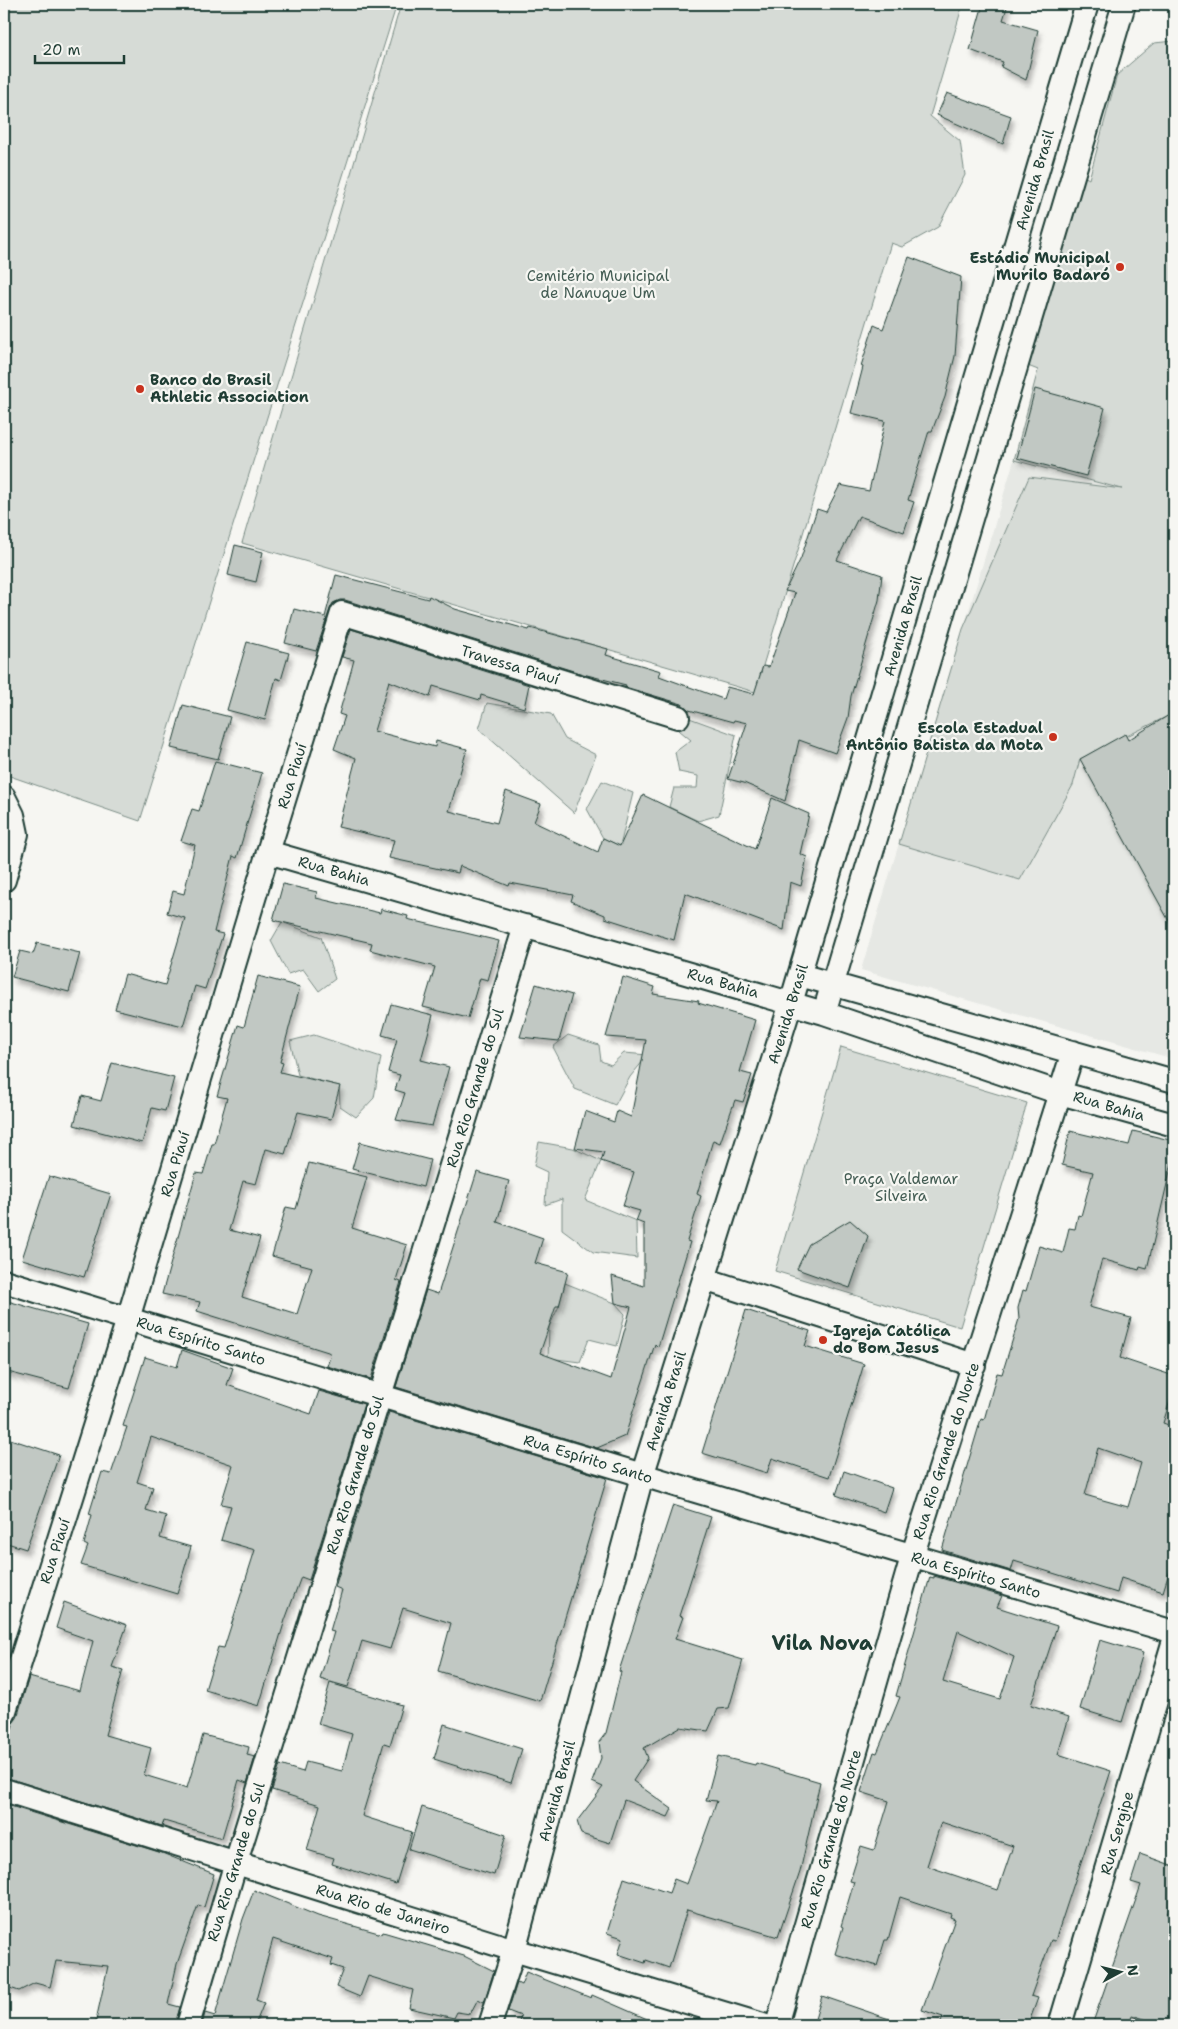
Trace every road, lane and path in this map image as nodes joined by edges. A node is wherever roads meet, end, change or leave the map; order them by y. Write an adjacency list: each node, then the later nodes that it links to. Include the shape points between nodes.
1 (1087, 4): 9 (street, Avenida Brasil)
2 (1124, 4): 10 (street)
3 (342, 613): 4 (street, Travessa Piauí); 6 (street, Rua Piauí)
4 (678, 717)
5 (4, 797): 7 (street, via 13,815 17,834)
6 (268, 852): 8 (street, Rua Bahia); 19 (street, Rua Piauí)
7 (4, 880)
8 (525, 926): 11 (street, Rua Bahia); 21 (street, Rua Rio Grande do Sul)
9 (800, 975): 10 (street); 11 (street, Avenida Brasil)
10 (833, 985): 12 (street); 13 (street)
11 (791, 1004): 12 (street, Rua Bahia); 17 (street, Avenida Brasil)
12 (824, 1013): 15 (street, Rua Bahia)
13 (1073, 1052): 14 (street); 15 (street, Rua Rio Grande do Norte)
14 (1174, 1081)
15 (1060, 1093): 16 (street, Rua Bahia); 20 (street, Rua Rio Grande do Norte)
16 (1174, 1125)
17 (704, 1279): 20 (street); 22 (street, Avenida Brasil)
18 (4, 1281): 19 (street, Rua Espírito Santo)
19 (128, 1319): 21 (street, Rua Espírito Santo); 26 (street, Rua Piauí)
20 (974, 1365): 23 (street, Rua Rio Grande do Norte)
21 (379, 1396): 22 (street, Rua Espírito Santo); 28 (street, Rua Rio Grande do Sul)
22 (642, 1476): 23 (street, Rua Espírito Santo); 29 (street, Avenida Brasil)
23 (912, 1557): 24 (street, Rua Espírito Santo); 33 (street, Rua Rio Grande do Norte)
24 (1174, 1632)
25 (1174, 1640): 34 (street, Rua Sergipe)
26 (4, 1714)
27 (4, 1790): 28 (street, Rua Rio de Janeiro)
28 (236, 1862): 29 (street, Rua Rio de Janeiro); 30 (street, Rua Rio Grande do Sul)
29 (514, 1950): 31 (street, Avenida Brasil); 32 (street, Rua Rio de Janeiro)
30 (188, 2025)
31 (490, 2025)
32 (763, 2025)
33 (777, 2025)
34 (1060, 2025)

